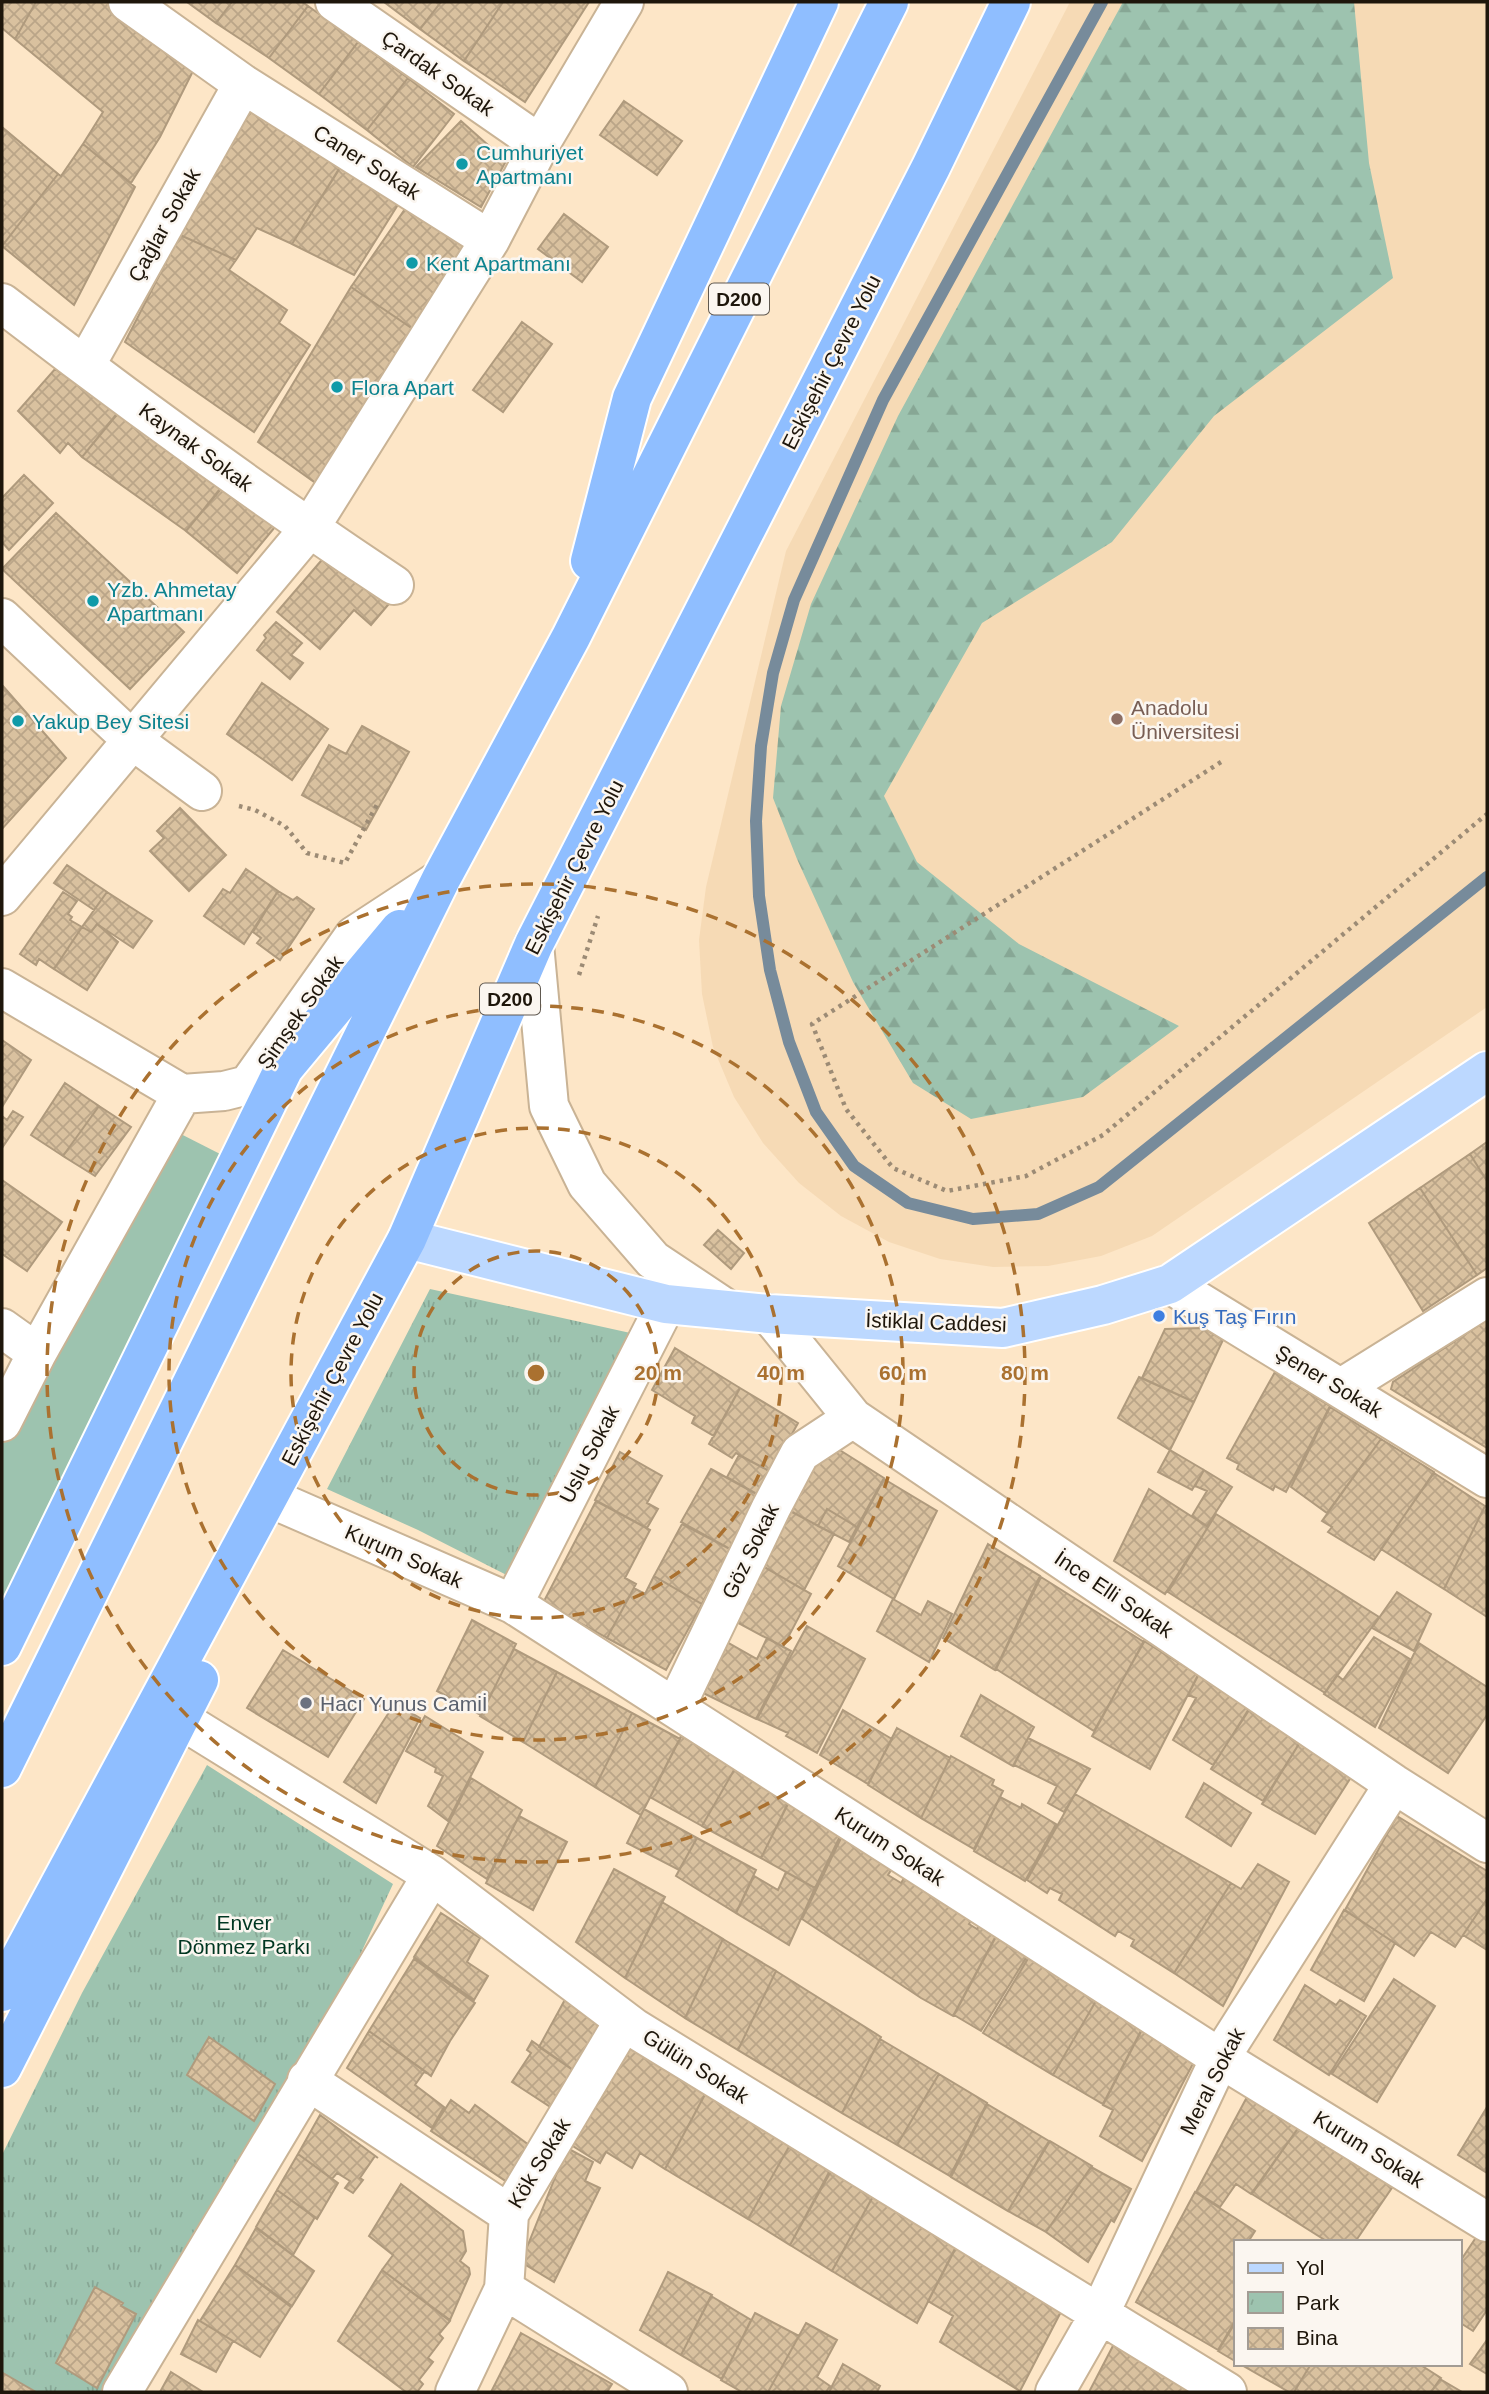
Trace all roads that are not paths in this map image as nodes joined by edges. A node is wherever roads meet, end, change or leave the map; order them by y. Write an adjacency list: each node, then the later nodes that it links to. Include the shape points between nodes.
1 (128, 2): 8 (street, Caner Sokak)
2 (335, 2): 9 (street, Çardak Sokak)
3 (624, 2): 9 (street)
4 (819, 2): 17 (highway, via 632,398)
5 (889, 2): 17 (highway, D200)
6 (1011, 2): 10 (highway, Eskişehir Çevre Yolu / D200)
7 (1018, 2): 10 (highway)
8 (243, 84): 11 (street, Caner Sokak); 13 (street, Çağlar Sokak)
9 (540, 144): 11 (street)
10 (931, 167): 22 (highway, Eskişehir Çevre Yolu / D200)
11 (490, 240): 14 (street)
12 (2, 303): 13 (street, Kaynak Sokak)
13 (85, 366): 14 (street, Kaynak Sokak)
14 (309, 528): 15 (street, Kaynak Sokak); 18 (street)
15 (394, 586)
16 (2, 618): 18 (street)
17 (571, 637): 20 (highway, D200)
18 (131, 739): 19 (street); 21 (street)
19 (202, 791)
20 (441, 879): 25 (street, Şimşek Sokak, via 354,936 248,1085); 40 (highway, via 284,1068); 43 (highway, D200)
21 (2, 896)
22 (534, 944): 26 (highway, Eskişehir Çevre Yolu / D200); 30 (street, via 549,1106 587,1184 653,1260)
23 (2, 988): 25 (street)
24 (1487, 1071): 27 (main road, İstiklal Caddesi)
25 (182, 1094): 33 (street)
26 (407, 1239): 29 (main road, İstiklal Caddesi); 38 (highway); 47 (highway, Eskişehir Çevre Yolu / D200)
27 (1170, 1284): 31 (main road, İstiklal Caddesi, via 1003,1328); 34 (street, Şener Sokak)
28 (1487, 1297): 34 (street)
29 (666, 1304): 30 (main road, İstiklal Caddesi); 39 (street, Uslu Sokak)
30 (727, 1310): 31 (main road, İstiklal Caddesi)
31 (769, 1314): 35 (street, İnce Elli Sokak)
32 (2, 1328): 33 (street)
33 (37, 1353): 36 (street)
34 (1341, 1388): 37 (street, Şener Sokak)
35 (853, 1418): 41 (street, Göz Sokak, via 800,1453); 44 (street, İnce Elli Sokak)
36 (2, 1422)
37 (1487, 1478)
38 (277, 1501): 39 (street, Kurum Sokak); 42 (highway, via 267,1543)
39 (513, 1604): 41 (street, Kurum Sokak)
40 (2, 1646)
41 (675, 1708): 49 (street, Kurum Sokak)
42 (180, 1719): 46 (street, Gülün Sokak); 50 (highway)
43 (2, 1768)
44 (1394, 1784): 45 (street, İnce Elli Sokak); 49 (street, Meral Sokak)
45 (1487, 1843)
46 (432, 1875): 48 (street, Gülün Sokak); 51 (street)
47 (2, 1992)
48 (624, 2021): 52 (street, Kök Sokak); 55 (street, Gülün Sokak)
49 (1220, 2057): 53 (street, Kurum Sokak); 55 (street, Meral Sokak)
50 (2, 2068)
51 (307, 2080): 52 (street); 56 (street)
52 (509, 2214): 54 (street, Kök Sokak)
53 (1487, 2222)
54 (504, 2289): 57 (street, Kök Sokak); 58 (street)
55 (1099, 2315): 59 (street, Meral Sokak); 60 (street, Gülün Sokak)
56 (122, 2392)
57 (455, 2392)
58 (668, 2392)
59 (1055, 2392)
60 (1227, 2392)

